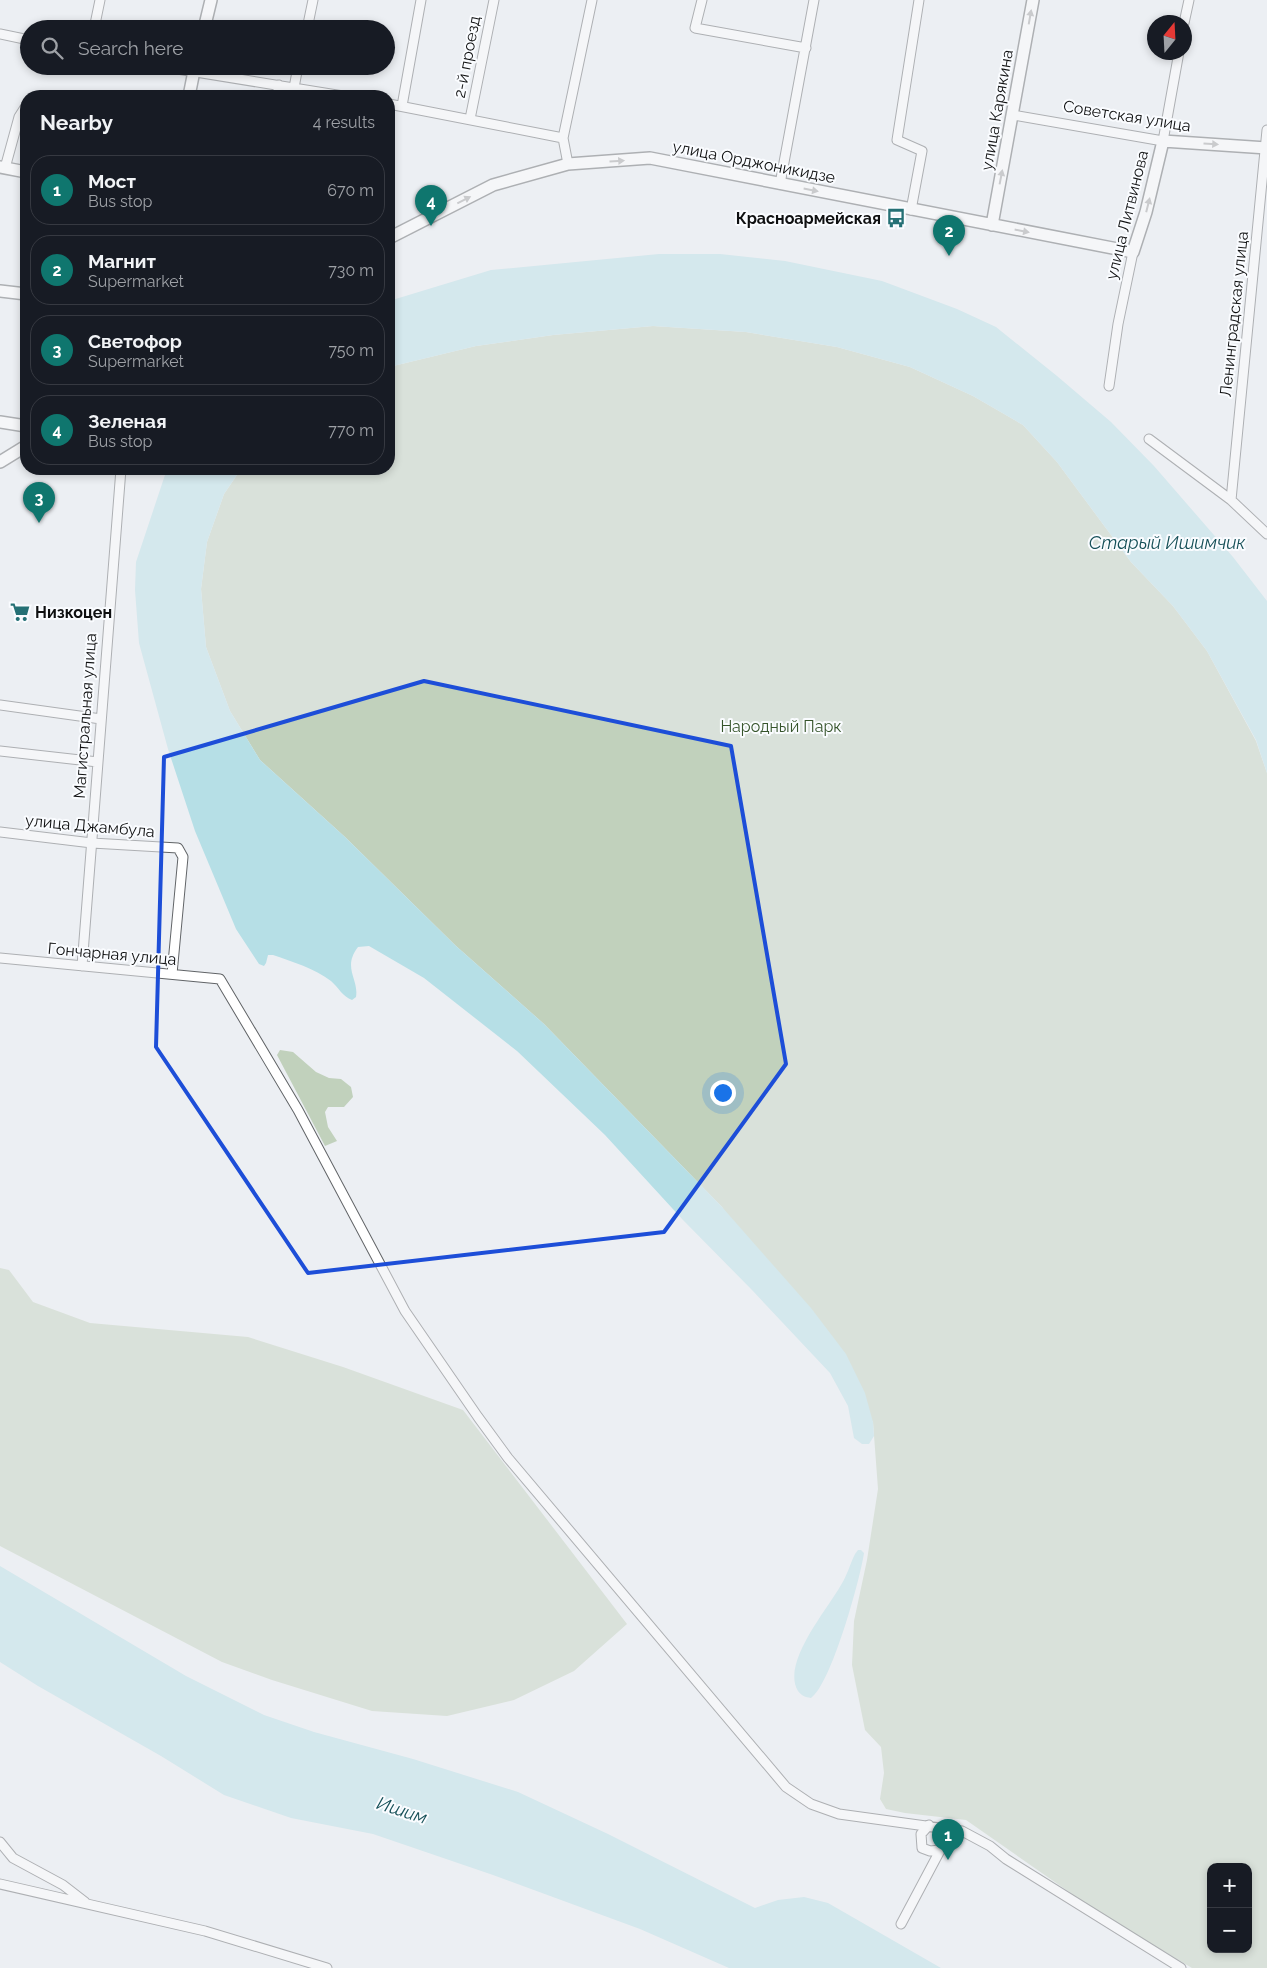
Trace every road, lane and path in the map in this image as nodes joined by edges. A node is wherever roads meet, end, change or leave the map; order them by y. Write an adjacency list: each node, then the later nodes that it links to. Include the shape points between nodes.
1 (100, 0): 13 (street)
2 (211, 0): 14 (main road)
3 (313, 0): 15 (street)
4 (421, 0): 29 (street)
5 (494, 0): 32 (street, 2-й проезд)
6 (592, 0): 34 (street)
7 (702, 0): 18 (street, via 695,28)
8 (814, 0): 18 (street)
9 (919, 0): 41 (street, via 897,140 922,151)
10 (1033, 0): 30 (main road, улица Карякина, one-way to 10)
11 (1189, 0): 12 (street)
12 (1186, 15)
13 (96, 20)
14 (206, 20)
15 (309, 20)
16 (0, 34): 17 (street)
17 (20, 38)
18 (806, 48): 40 (street)
19 (1178, 60): 35 (street, улица Литвинова)
20 (193, 75): 25 (main road)
21 (222, 75): 23 (street)
22 (296, 75): 24 (street)
23 (279, 85): 24 (street); 26 (street)
24 (294, 88): 27 (street)
25 (190, 90)
26 (278, 90)
27 (306, 90)
28 (395, 105): 29 (street)
29 (402, 106): 32 (street)
30 (1013, 114): 35 (street, Советская улица); 42 (main road, улица Карякина, one-way to 30)
31 (20, 115): 38 (street)
32 (470, 119): 34 (street)
33 (1267, 130): 36 (street, Ленинградская улица)
34 (564, 138): 37 (street)
35 (1163, 141): 36 (main road, Советская улица, one-way to 36); 44 (main road, улица Литвинова, one-way to 35)
36 (1266, 148): 54 (street, Ленинградская улица)
37 (568, 164): 40 (main road, улица Орджоникидзе, one-way to 40, via 650,158); 43 (main road, улица Орджоникидзе, one-way to 37, via 493,185)
38 (2, 168): 39 (main road)
39 (20, 171)
40 (780, 184): 41 (main road, улица Орджоникидзе, one-way to 41)
41 (911, 210): 42 (main road, улица Орджоникидзе)
42 (992, 225): 44 (main road, улица Орджоникидзе, one-way to 44)
43 (395, 235)
44 (1133, 252): 47 (street, улица Литвинова)
45 (0, 291): 46 (main road)
46 (20, 293)
47 (1109, 386)
48 (0, 422): 49 (main road)
49 (20, 425)
50 (1149, 438): 54 (street)
51 (20, 450): 52 (main road)
52 (0, 462)
53 (121, 475): 57 (street, Магистральная улица)
54 (1231, 500): 55 (street)
55 (1267, 534)
56 (0, 705): 57 (street)
57 (101, 718): 59 (street, Магистральная улица)
58 (0, 751): 59 (street)
59 (98, 762): 61 (street, Магистральная улица)
60 (0, 832): 61 (street, улица Джамбула)
61 (92, 843): 63 (street, Магистральная улица); 64 (street, улица Джамбула, via 178,848 184,857)
62 (0, 958): 63 (street, Гончарная улица)
63 (82, 966): 64 (street, Гончарная улица)
64 (172, 974): 65 (street, Гончарная улица, via 220,979 298,1110 405,1311 478,1417 508,1458 786,1787 811,1804 839,1814)
65 (929, 1825): 66 (street); 68 (street, via 921,1834 922,1848)
66 (962, 1831): 68 (street, via 948,1838); 73 (street)
67 (0, 1842): 70 (street, via 14,1858 63,1885)
68 (940, 1850): 71 (street)
69 (0, 1884): 70 (street)
70 (87, 1904): 72 (street, via 205,1931)
71 (901, 1924)
72 (327, 1968)
73 (1181, 1968)

